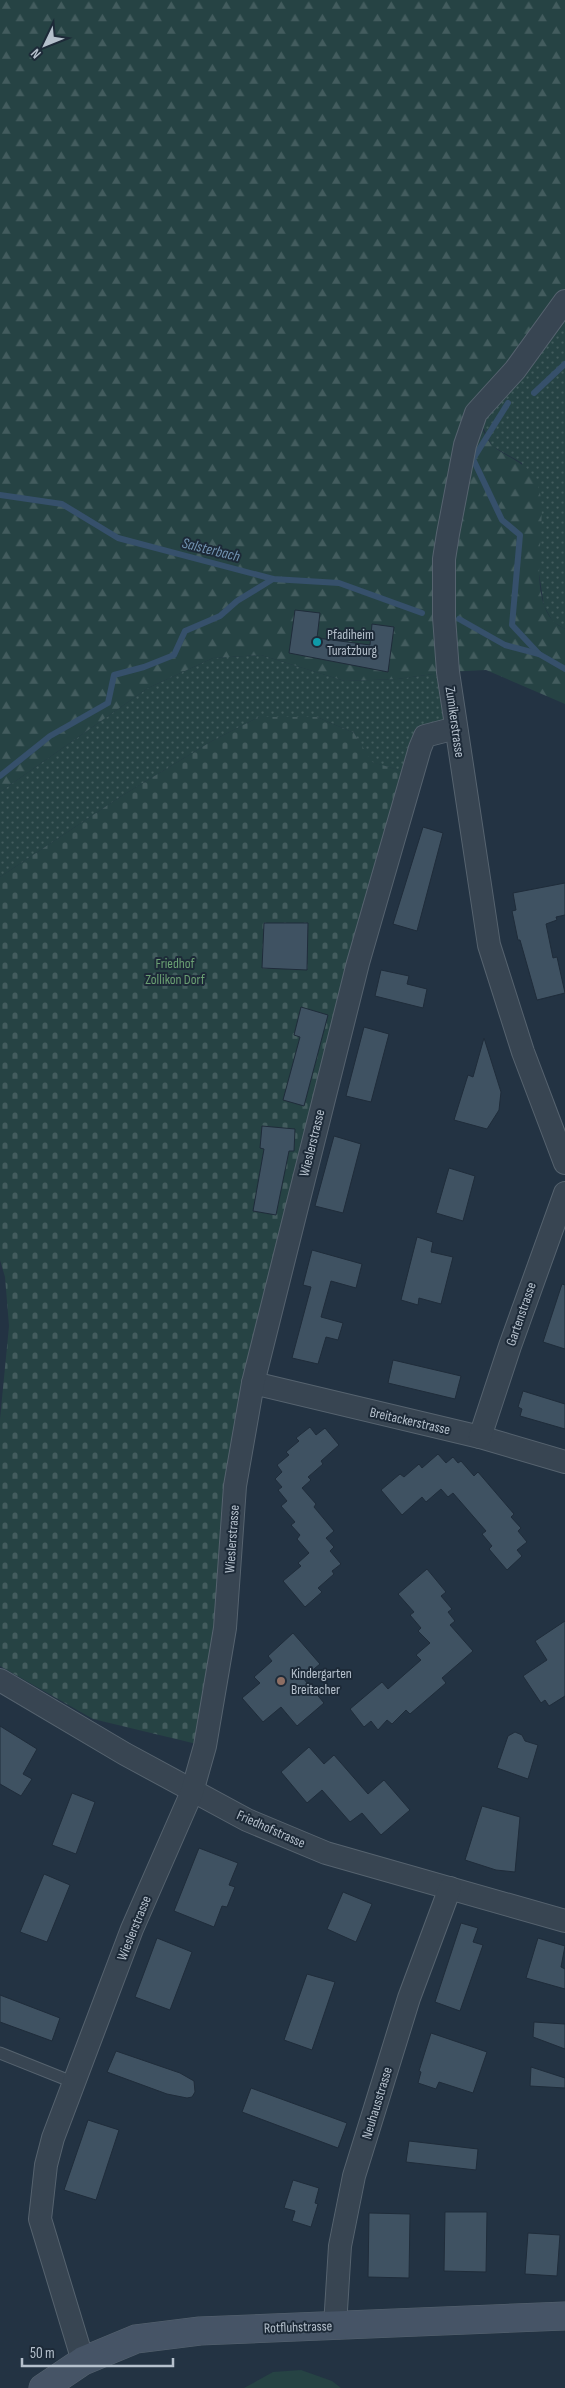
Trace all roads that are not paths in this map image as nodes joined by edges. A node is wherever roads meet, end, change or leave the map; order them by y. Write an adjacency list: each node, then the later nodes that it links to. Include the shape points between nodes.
1 (565, 301): 2 (street, Zumikerstrasse, via 515,370 476,414 465,445 444,559 444,617)
2 (456, 728): 3 (street, Zumikerstrasse, via 489,945 523,1052); 5 (street, Wieslerstrasse, via 425,736 420,748 358,963)
3 (565, 1163)
4 (565, 1193): 6 (street, Gartenstrasse)
5 (253, 1383): 6 (street, Breitackerstrasse); 9 (street, Wieslerstrasse, via 235,1486 225,1628 205,1746)
6 (480, 1437): 7 (street, Breitackerstrasse)
7 (565, 1462)
8 (0, 1680): 9 (street, Friedhofstrasse)
9 (192, 1792): 10 (street, Friedhofstrasse, via 247,1820 326,1853); 13 (street, Wieslerstrasse, via 132,1929)
10 (450, 1888): 11 (street, Friedhofstrasse); 15 (street, Neuhausstrasse, via 409,1998 354,2176 340,2246)
11 (565, 1921)
12 (0, 2053): 13 (lane)
13 (74, 2083): 16 (street, Wieslerstrasse, via 46,2165 40,2219)
14 (565, 2316): 15 (main road, Rotfluhstrasse)
15 (335, 2326): 16 (main road, Rotfluhstrasse, via 200,2331 136,2339)
16 (83, 2361): 17 (main road, Rotfluhstrasse)
17 (43, 2388)

